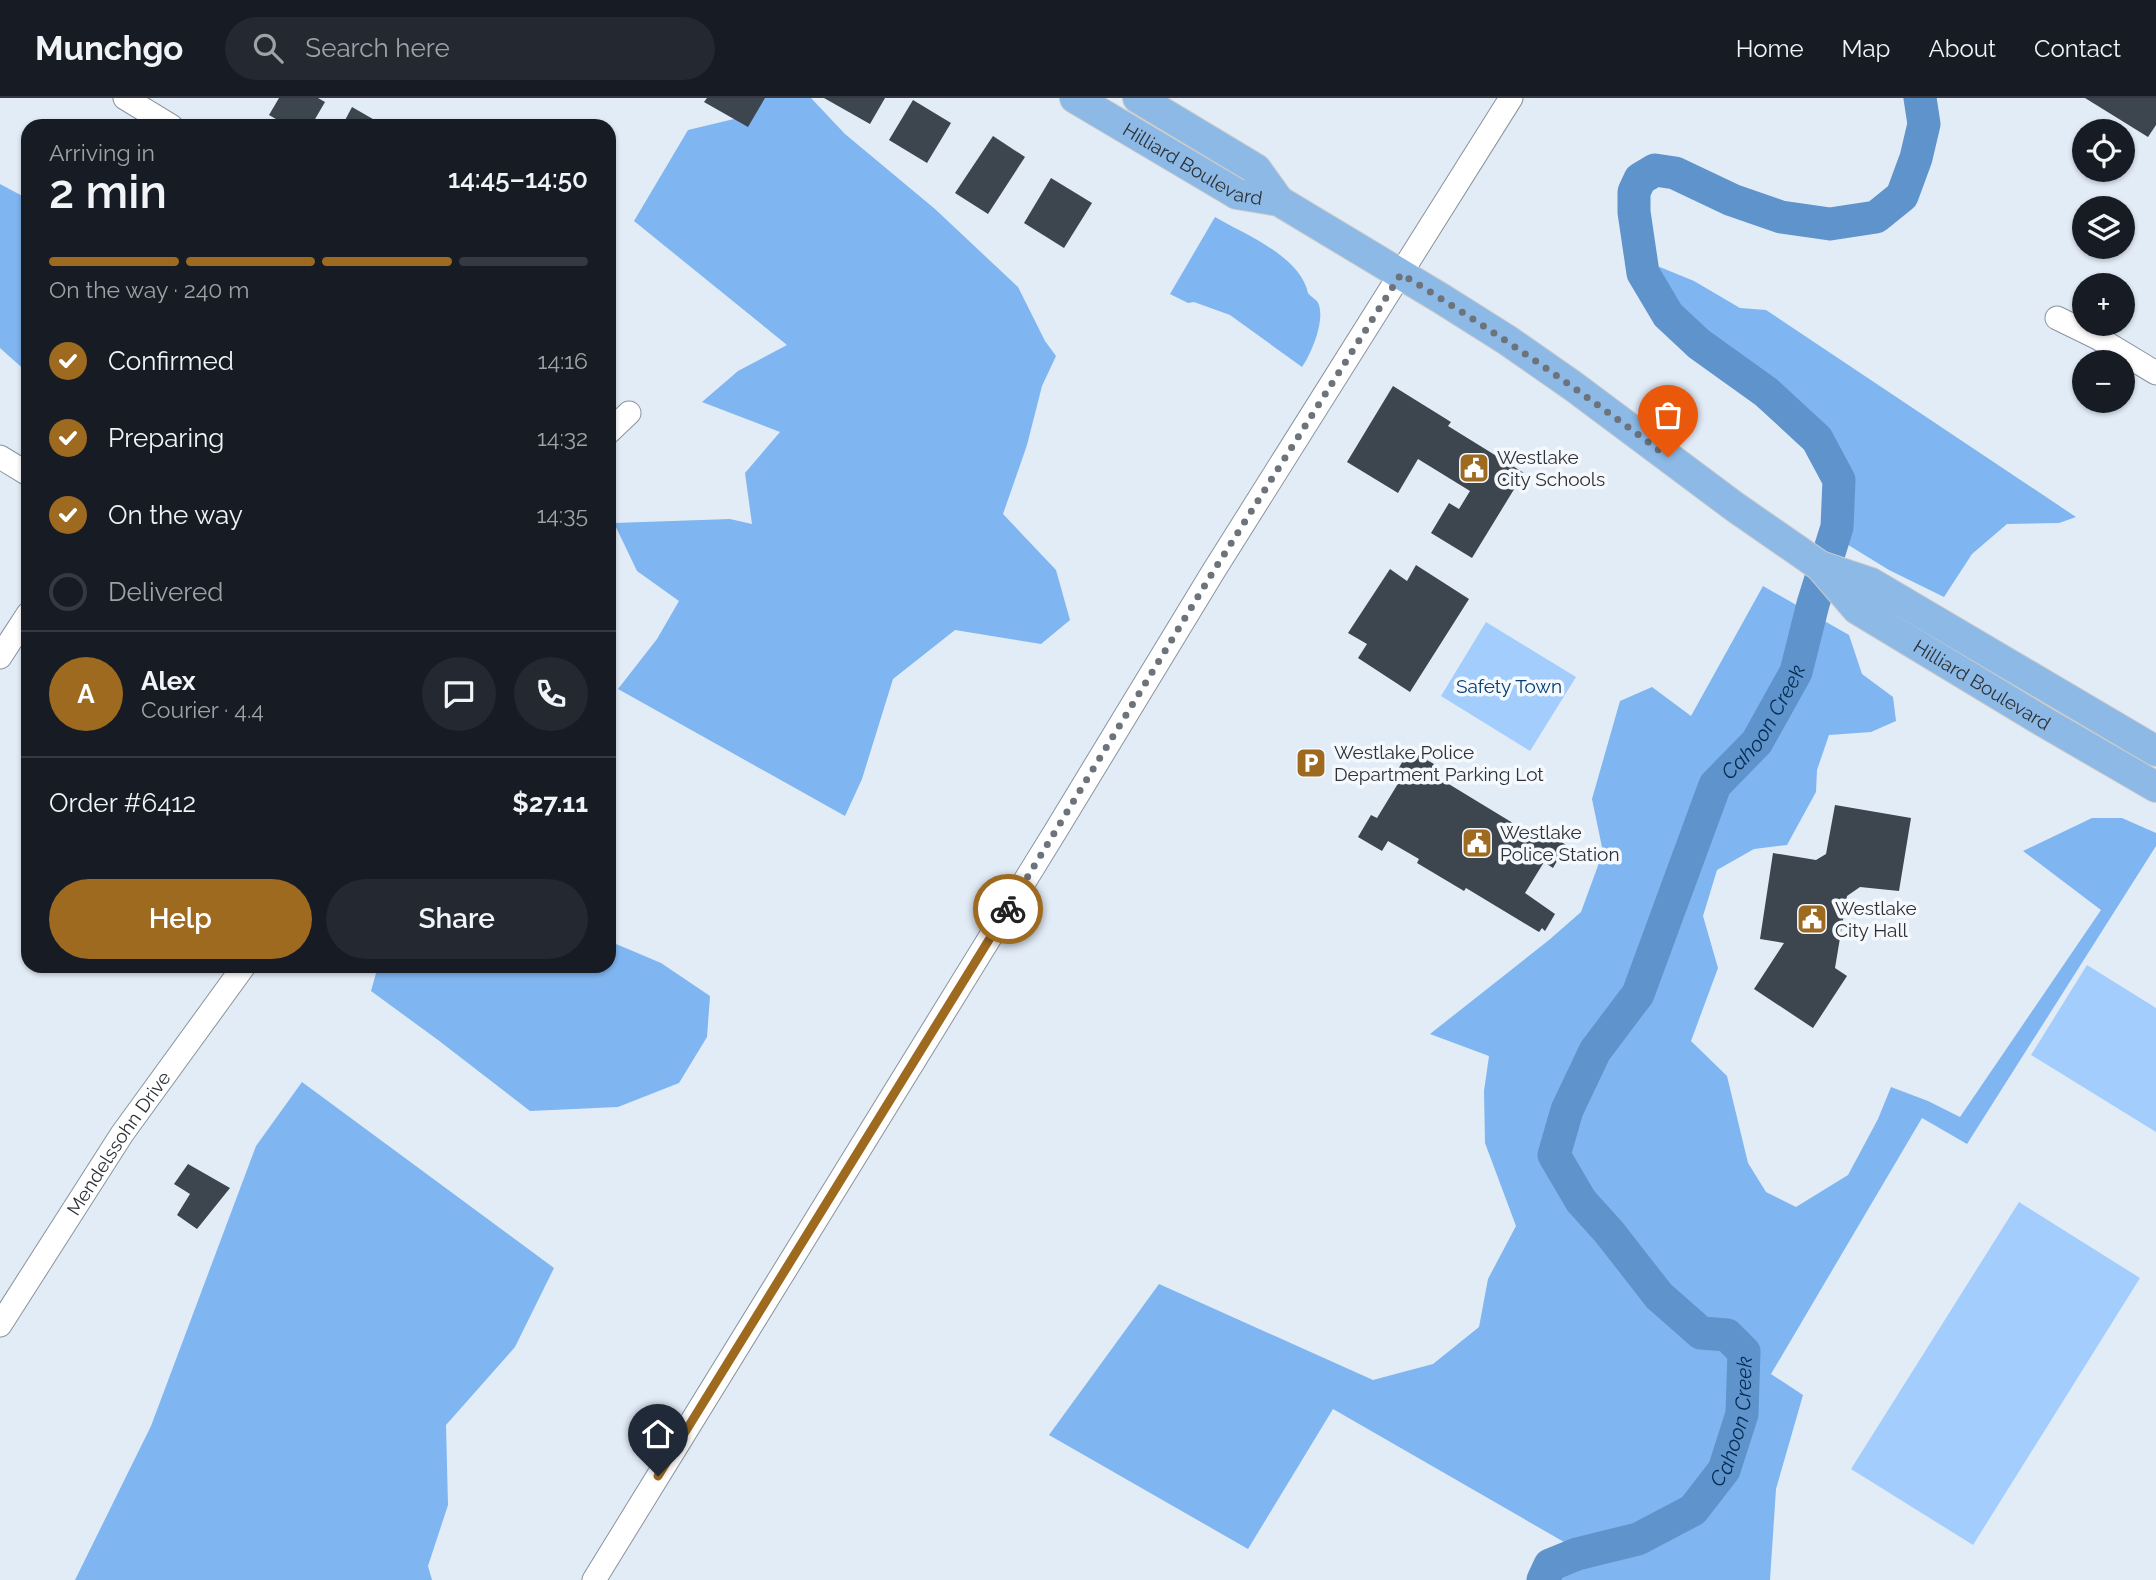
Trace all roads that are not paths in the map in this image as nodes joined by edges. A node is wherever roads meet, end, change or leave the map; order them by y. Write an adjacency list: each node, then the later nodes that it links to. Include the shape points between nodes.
1 (125, 98): 5 (street)
2 (1075, 98): 6 (main road, Hilliard Boulevard, via 1237,194)
3 (1138, 98): 6 (main road, Hilliard Boulevard, via 1256,169)
4 (1511, 98): 7 (street)
5 (160, 119)
6 (1279, 201): 7 (main road, Hilliard Boulevard)
7 (1401, 274): 14 (main road, Hilliard Boulevard, via 1573,386); 21 (street)
8 (2057, 318): 9 (street)
9 (2156, 373)
10 (629, 413): 11 (street)
11 (616, 425)
12 (0, 457): 13 (street)
13 (21, 470)
14 (1860, 594): 17 (main road, Hilliard Boulevard, via 1871,583); 18 (main road, Hilliard Boulevard, via 2039,719)
15 (21, 625): 16 (street)
16 (0, 657)
17 (2156, 751)
18 (2156, 787)
19 (239, 973): 20 (street, Mendelssohn Drive, via 122,1134)
20 (0, 1325)
21 (594, 1580)

